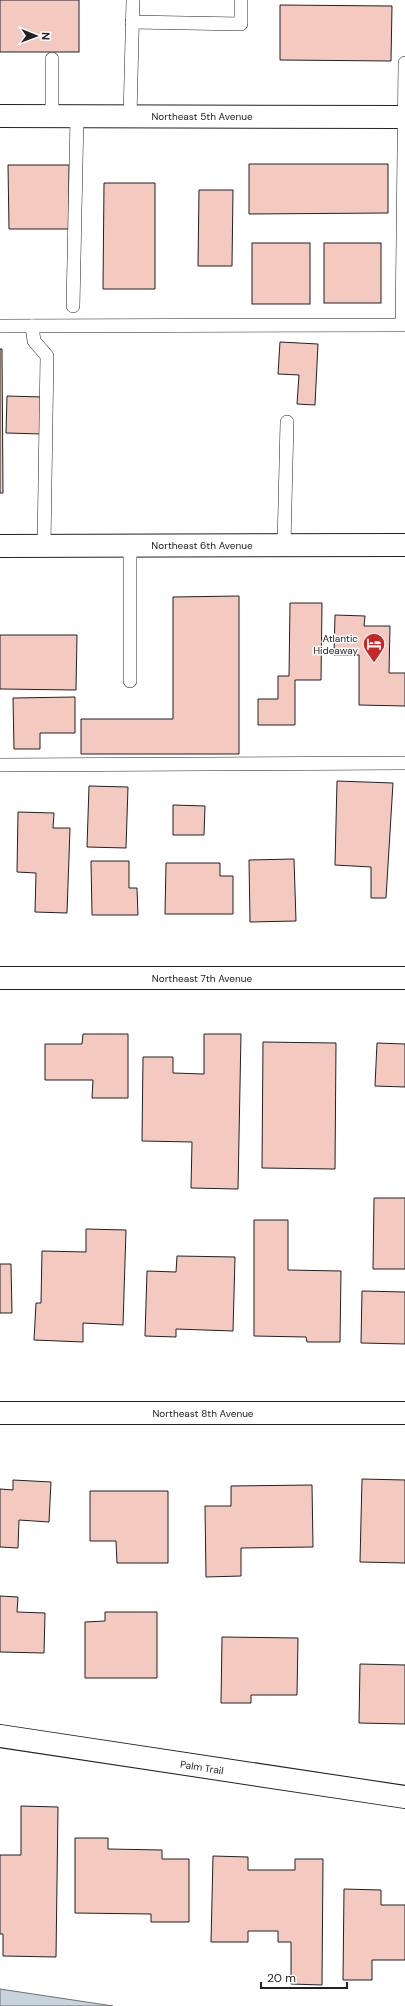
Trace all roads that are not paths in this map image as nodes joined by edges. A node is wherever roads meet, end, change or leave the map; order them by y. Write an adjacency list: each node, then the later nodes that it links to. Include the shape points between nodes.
1 (133, 0): 3 (lane)
2 (241, 0): 3 (lane, via 241,24)
3 (132, 22): 8 (lane)
4 (52, 58): 6 (lane)
5 (405, 63): 10 (lane)
6 (52, 115): 7 (street, Northeast 5th Avenue); 9 (street, Northeast 5th Avenue)
7 (0, 116)
8 (130, 116): 9 (street, Northeast 5th Avenue); 10 (street, Northeast 5th Avenue)
9 (77, 117): 11 (lane)
10 (405, 117): 13 (lane, via 402,325)
11 (73, 306)
12 (0, 326): 13 (lane)
13 (32, 326): 19 (lane, via 34,341 47,356)
14 (287, 422): 16 (lane)
15 (130, 545): 16 (street, Northeast 6th Avenue); 19 (street, Northeast 6th Avenue); 20 (lane)
16 (284, 545): 17 (street, Northeast 6th Avenue)
17 (405, 545)
18 (0, 546): 19 (street, Northeast 6th Avenue)
19 (44, 546)
20 (130, 681)
21 (405, 763): 22 (lane)
22 (0, 766)
23 (0, 978): 24 (street, Northeast 7th Avenue)
24 (405, 978)
25 (0, 1413): 26 (street, Northeast 8th Avenue)
26 (405, 1413)
27 (0, 1736): 28 (street, Palm Trail)
28 (405, 1797)

